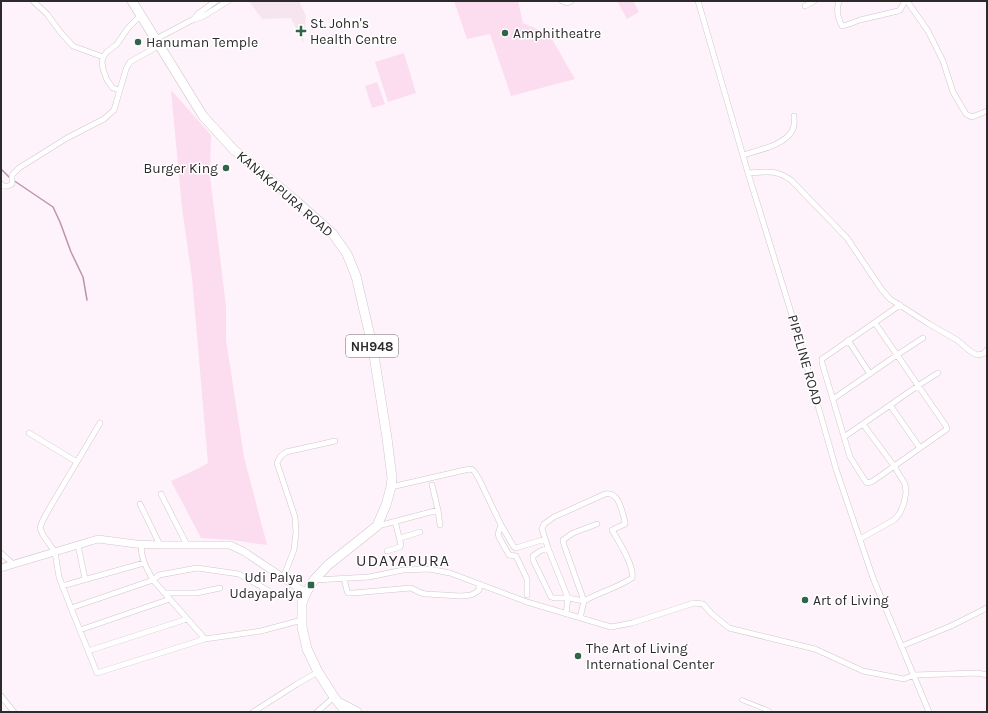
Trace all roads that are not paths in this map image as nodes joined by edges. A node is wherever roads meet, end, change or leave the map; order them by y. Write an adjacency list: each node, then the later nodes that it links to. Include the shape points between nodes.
1 (34, 1): 15 (street, via 73,46)
2 (132, 1): 12 (highway, KANAKAPURA ROAD / NH948)
3 (216, 1): 13 (street)
4 (228, 1): 13 (street, via 202,17)
5 (562, 1): 6 (street)
6 (571, 1)
7 (698, 1): 19 (street, PIPELINE ROAD)
8 (814, 1): 11 (street)
9 (839, 1): 10 (street, via 837,13 844,26 898,11)
10 (906, 1): 17 (street, via 928,30 943,61 953,92 966,114 972,117)
11 (804, 6)
12 (141, 15): 14 (highway, KANAKAPURA ROAD / NH948); 15 (street)
13 (192, 20): 14 (street)
14 (158, 42): 16 (street, via 130,62); 42 (highway, KANAKAPURA ROAD / NH948, via 203,116 234,150 333,234 347,254 356,276 373,349 387,438)
15 (103, 57): 16 (street, via 103,69 107,80 112,88)
16 (119, 90): 21 (street, via 114,110 104,119 67,138 19,168 12,175 12,184)
17 (987, 111)
18 (794, 116): 19 (street, via 793,130 786,138 770,147)
19 (743, 155): 20 (street, PIPELINE ROAD)
20 (748, 173): 22 (street, via 772,172 791,180 847,238 882,290); 54 (street, PIPELINE ROAD, via 836,469)
21 (1, 184)
22 (900, 305): 23 (street); 26 (street, via 957,340 970,352 977,355)
23 (876, 322): 25 (street); 27 (street)
24 (923, 338): 27 (street)
25 (848, 340): 29 (street); 31 (street, via 822,359)
26 (987, 350)
27 (897, 355): 29 (street); 30 (street)
28 (938, 373): 30 (street)
29 (870, 374): 31 (street)
30 (919, 385): 32 (street); 38 (street, via 947,429)
31 (833, 399): 36 (street)
32 (890, 405): 34 (street); 38 (street)
33 (100, 423): 39 (street)
34 (863, 424): 36 (street); 40 (street)
35 (29, 433): 39 (street)
36 (844, 437): 40 (street, via 850,456 867,482 873,481)
37 (335, 441): 66 (street, via 286,452 277,463 295,517 296,532 294,550)
38 (920, 448): 40 (street)
39 (77, 462): 61 (street, via 40,528)
40 (894, 466): 54 (street, via 905,484 906,492 900,513 894,520)
41 (432, 486): 45 (street)
42 (391, 487): 48 (street, via 471,469 479,478); 49 (highway, KANAKAPURA ROAD / NH948)
43 (161, 494): 58 (street)
44 (140, 504): 57 (street)
45 (438, 510): 46 (street); 50 (street)
46 (395, 521): 49 (street); 52 (street)
47 (597, 524): 80 (street, via 573,533 563,540)
48 (500, 525): 53 (street, via 516,548); 77 (street, via 499,537 509,555 516,556 527,579)
49 (377, 526): 70 (highway, KANAKAPURA ROAD / NH948, via 328,565)
50 (440, 526)
51 (420, 532): 52 (street)
52 (400, 538): 60 (street, via 400,547)
53 (545, 539): 59 (street); 80 (street, via 542,529 544,524 554,517 608,493 616,497 625,524 612,530 628,560 632,578)
54 (860, 539): 89 (street, PIPELINE ROAD, via 873,578)
55 (141, 544): 56 (street, via 98,539); 57 (street); 63 (street)
56 (78, 545): 61 (street); 68 (street)
57 (160, 545): 58 (street)
58 (187, 545): 66 (street, via 230,545)
59 (548, 548): 78 (street); 78 (street, via 534,555 533,560 551,597)
60 (387, 550)
61 (55, 552): 64 (street); 72 (street)
62 (1, 553): 64 (street)
63 (144, 563): 68 (street); 69 (street)
64 (13, 564): 65 (street)
65 (1, 568)
66 (283, 578): 76 (street)
67 (344, 578): 70 (street); 71 (street, via 429,569 450,573); 71 (street, via 348,593 411,588 426,594 466,596 479,590)
68 (86, 579): 72 (street)
69 (153, 580): 74 (street, via 159,575 197,568 239,574); 75 (street); 81 (street)
70 (314, 580): 76 (highway, KANAKAPURA ROAD / NH948)
71 (480, 584): 83 (street)
72 (62, 586): 81 (street)
73 (220, 588): 75 (street, via 197,593)
74 (269, 591)
75 (164, 593): 79 (street)
76 (306, 593): 86 (highway, KANAKAPURA ROAD / NH948, via 302,603)
77 (527, 596)
78 (568, 598): 80 (street); 83 (street)
79 (170, 599): 85 (street); 87 (street)
80 (584, 601): 84 (street)
81 (71, 608): 87 (street)
82 (987, 608): 89 (street)
83 (566, 614): 84 (street)
84 (580, 618): 92 (street, via 611,627 694,603 702,604 729,628 815,649 863,671 904,679)
85 (188, 619): 88 (street); 90 (street)
86 (302, 620): 88 (street, via 262,631); 91 (highway, KANAKAPURA ROAD / NH948, via 307,649)
87 (80, 630): 90 (street)
88 (205, 639): 90 (street, via 97,673)
89 (902, 646): 92 (street, PIPELINE ROAD)
90 (88, 651)
91 (318, 672): 95 (highway, KANAKAPURA ROAD / NH948); 98 (street)
92 (914, 675): 93 (street); 103 (street, PIPELINE ROAD)
93 (987, 675)
94 (1, 696): 97 (street)
95 (336, 700): 99 (street); 100 (highway, KANAKAPURA ROAD / NH948); 101 (highway, KANAKAPURA ROAD / NH948)
96 (742, 700): 102 (street)
97 (14, 712)
98 (253, 712)
99 (317, 712)
100 (346, 712)
101 (357, 712)
102 (770, 712)
103 (929, 712)

